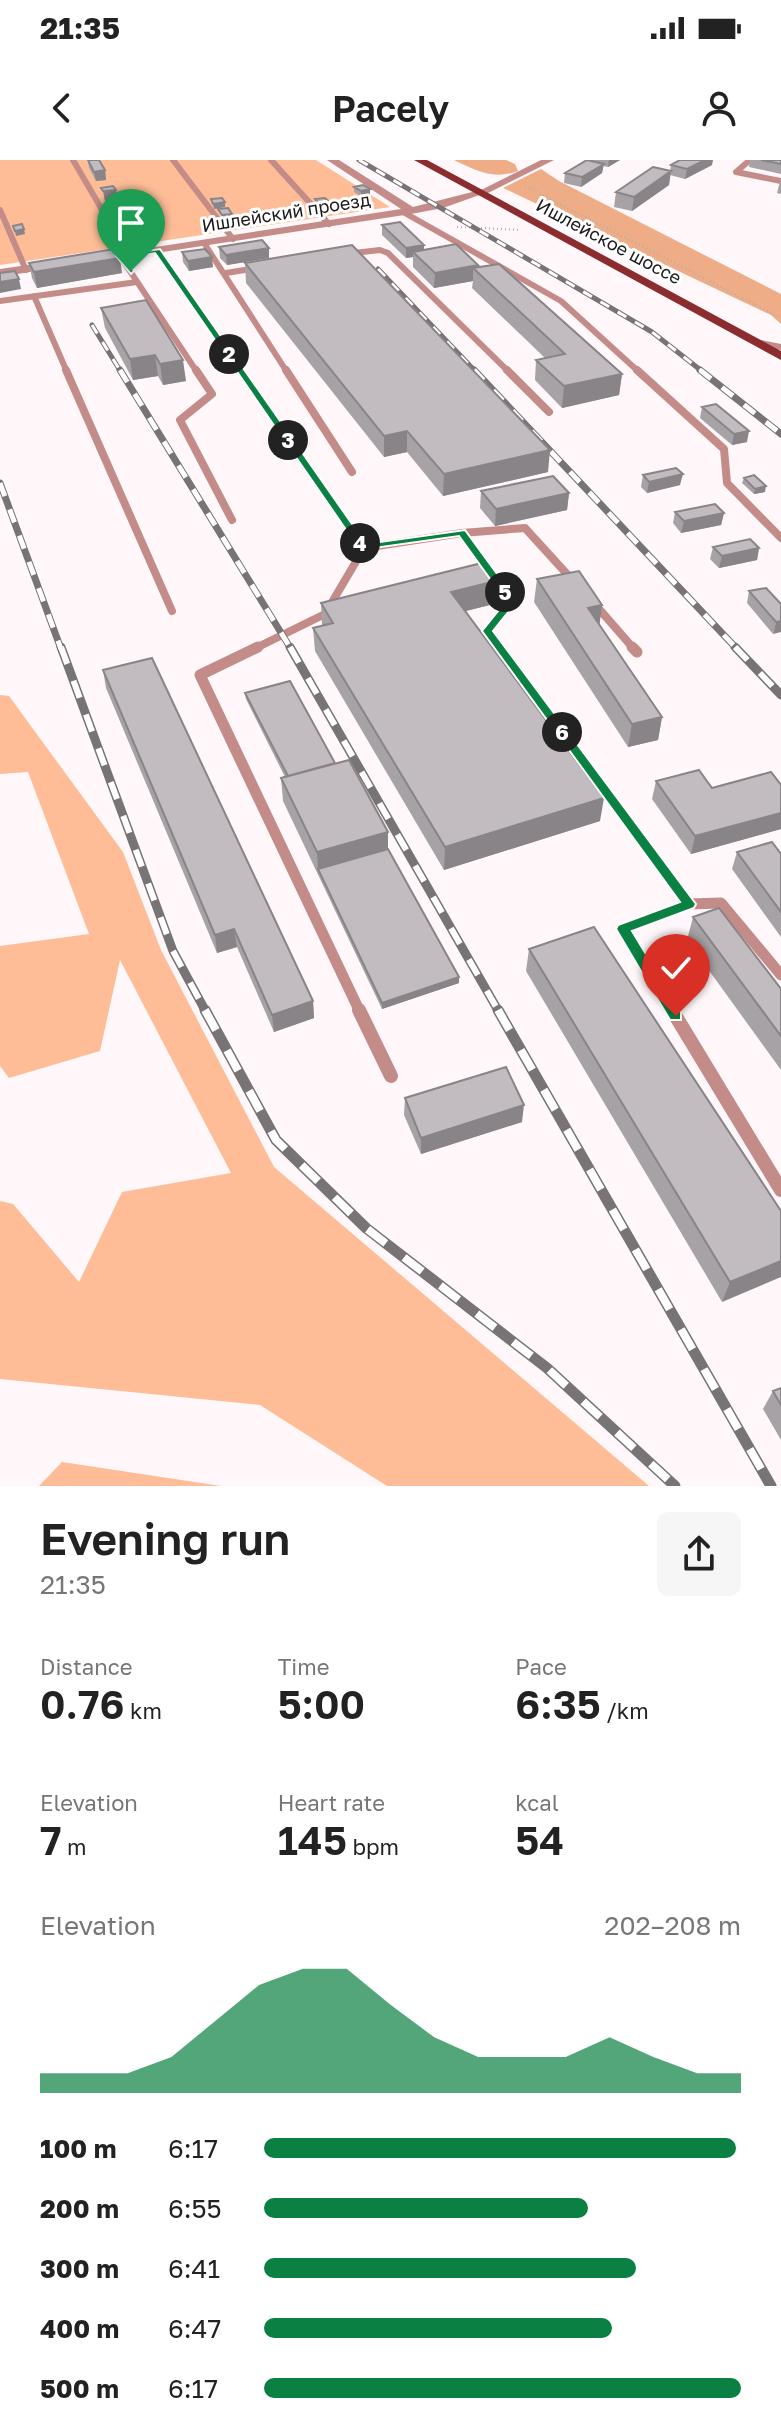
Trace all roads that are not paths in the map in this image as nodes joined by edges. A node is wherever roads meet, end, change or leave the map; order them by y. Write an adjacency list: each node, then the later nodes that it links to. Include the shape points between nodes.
1 (73, 160): 15 (lane)
2 (173, 160): 13 (lane)
3 (271, 160): 12 (lane)
4 (332, 160): 11 (street, via 380,188)
5 (419, 160): 9 (main road, Ишлейское шоссе)
6 (549, 160): 9 (street, Ишлейский проезд)
7 (750, 160): 8 (lane, via 736,172)
8 (781, 181)
9 (480, 193): 11 (street, Ишлейский проезд); 25 (main road, Ишлейское шоссе)
10 (0, 210): 19 (lane)
11 (407, 212): 12 (street, Ишлейский проезд); 32 (lane, via 561,301 724,449 727,483)
12 (329, 224): 13 (street, Ишлейский проезд)
13 (233, 239): 14 (street, Ишлейский проезд)
14 (204, 243): 16 (street, Ишлейский проезд); 21 (lane)
15 (121, 250): 16 (street, Ишлейский проезд); 19 (street, Ишлейский проезд); 22 (lane)
16 (157, 250): 33 (lane)
17 (340, 255): 28 (lane, via 388,253)
18 (268, 266): 21 (lane)
19 (26, 270): 20 (street, Ишлейский проезд)
20 (0, 273)
21 (226, 273): 29 (lane)
22 (137, 282): 23 (lane); 30 (lane, via 212,394 180,420)
23 (34, 296): 24 (lane); 34 (lane)
24 (0, 301)
25 (760, 343): 26 (lane); 27 (main road, Ишлейское шоссе)
26 (781, 347)
27 (781, 356)
28 (549, 412)
29 (352, 472)
30 (232, 520)
31 (462, 533): 33 (lane); 35 (lane, via 525,528); 36 (lane, via 512,601 487,631)
32 (781, 538)
33 (364, 548): 38 (lane, via 325,614 200,675)
34 (172, 611)
35 (637, 652)
36 (689, 904): 37 (lane, via 721,903); 39 (lane, via 623,929)
37 (781, 975)
38 (391, 1076)
39 (781, 1190)

